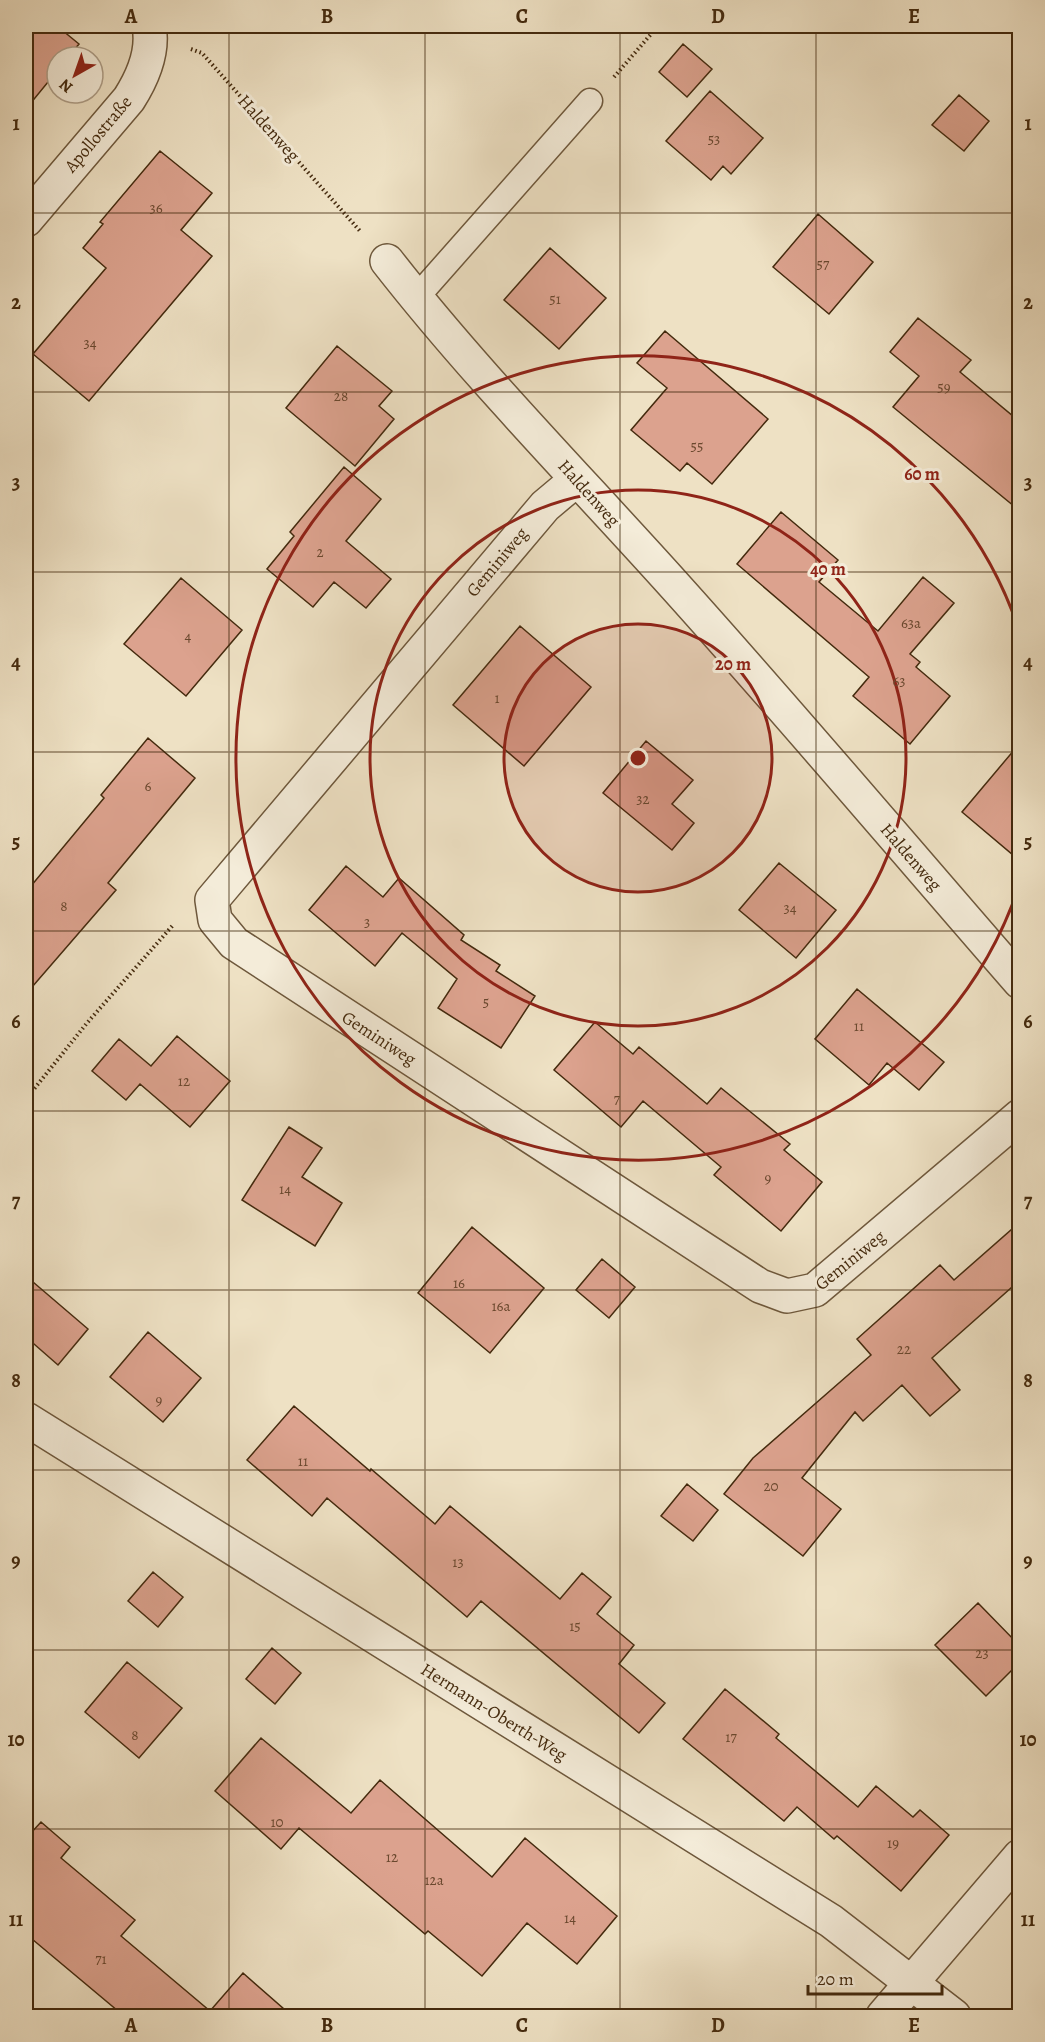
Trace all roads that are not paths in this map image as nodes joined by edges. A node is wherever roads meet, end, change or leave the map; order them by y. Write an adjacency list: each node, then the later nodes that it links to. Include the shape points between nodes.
1 (150, 31): 3 (street, Apollostraße, via 143,76 129,99)
2 (590, 101): 5 (lane)
3 (26, 220)
4 (387, 261): 5 (street, Haldenweg)
5 (416, 298): 6 (street, Haldenweg)
6 (576, 480): 7 (street, Haldenweg, via 675,585); 8 (street, Geminiweg, via 545,506 212,900 215,920 234,943 760,1286 787,1296 815,1290)
7 (1020, 982)
8 (1020, 1116)
9 (26, 1419): 11 (street, Hermann-Oberth-Weg, via 831,1921)
10 (1020, 1856): 11 (street)
11 (910, 1984): 12 (street); 13 (street, Hermann-Oberth-Weg)
12 (883, 2016)
13 (954, 2016)

